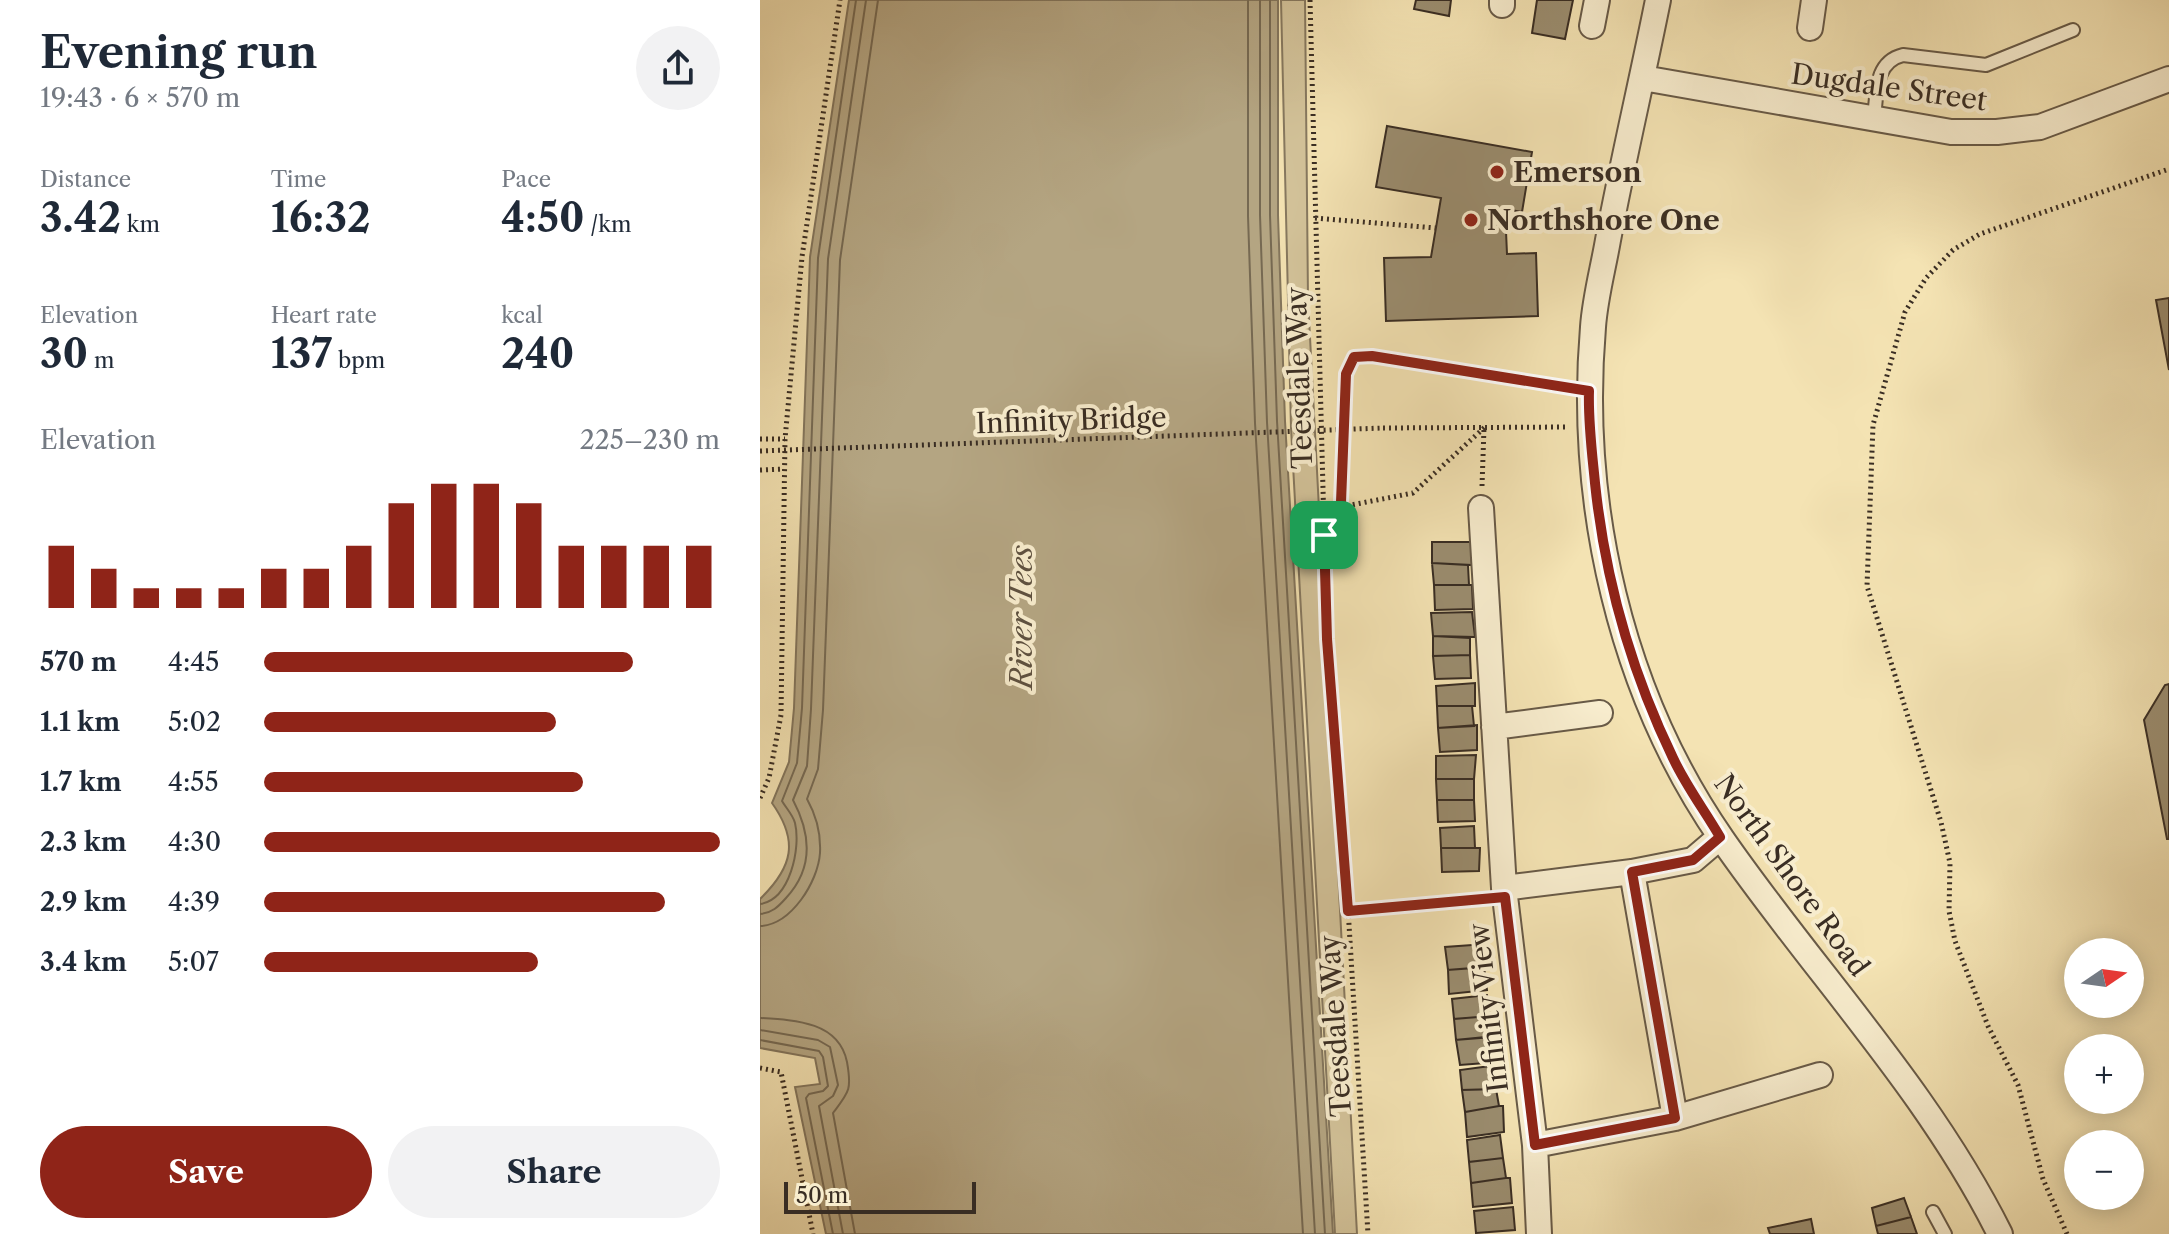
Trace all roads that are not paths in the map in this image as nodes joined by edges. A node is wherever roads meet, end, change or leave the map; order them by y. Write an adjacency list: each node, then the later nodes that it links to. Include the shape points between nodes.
1 (1597, 0): 4 (street)
2 (1658, 0): 7 (street, North Shore Road)
3 (1814, 0): 5 (street)
4 (1592, 26)
5 (1810, 28)
6 (2073, 30): 9 (lane, via 1986,65 1892,57 1881,70)
7 (1643, 78): 9 (street, Dugdale Street); 13 (street, North Shore Road, via 1593,324 1589,427 1616,608 1637,675 1674,761)
8 (2169, 79): 9 (street, Dugdale Street, via 2040,127 1951,132)
9 (1874, 119)
10 (1481, 508): 12 (street, Infinity View)
11 (1600, 713): 12 (street)
12 (1494, 727): 15 (street, Infinity View)
13 (1720, 837): 14 (street, via 1693,860); 22 (street, North Shore Road, via 1917,1094)
14 (1632, 872): 15 (street); 17 (street)
15 (1504, 893): 18 (street, Infinity View)
16 (1820, 1075): 17 (street)
17 (1675, 1118): 18 (street)
18 (1535, 1145): 20 (street, Infinity View)
19 (1933, 1212): 21 (lane)
20 (1539, 1234)
21 (1945, 1234)
22 (2000, 1234)

